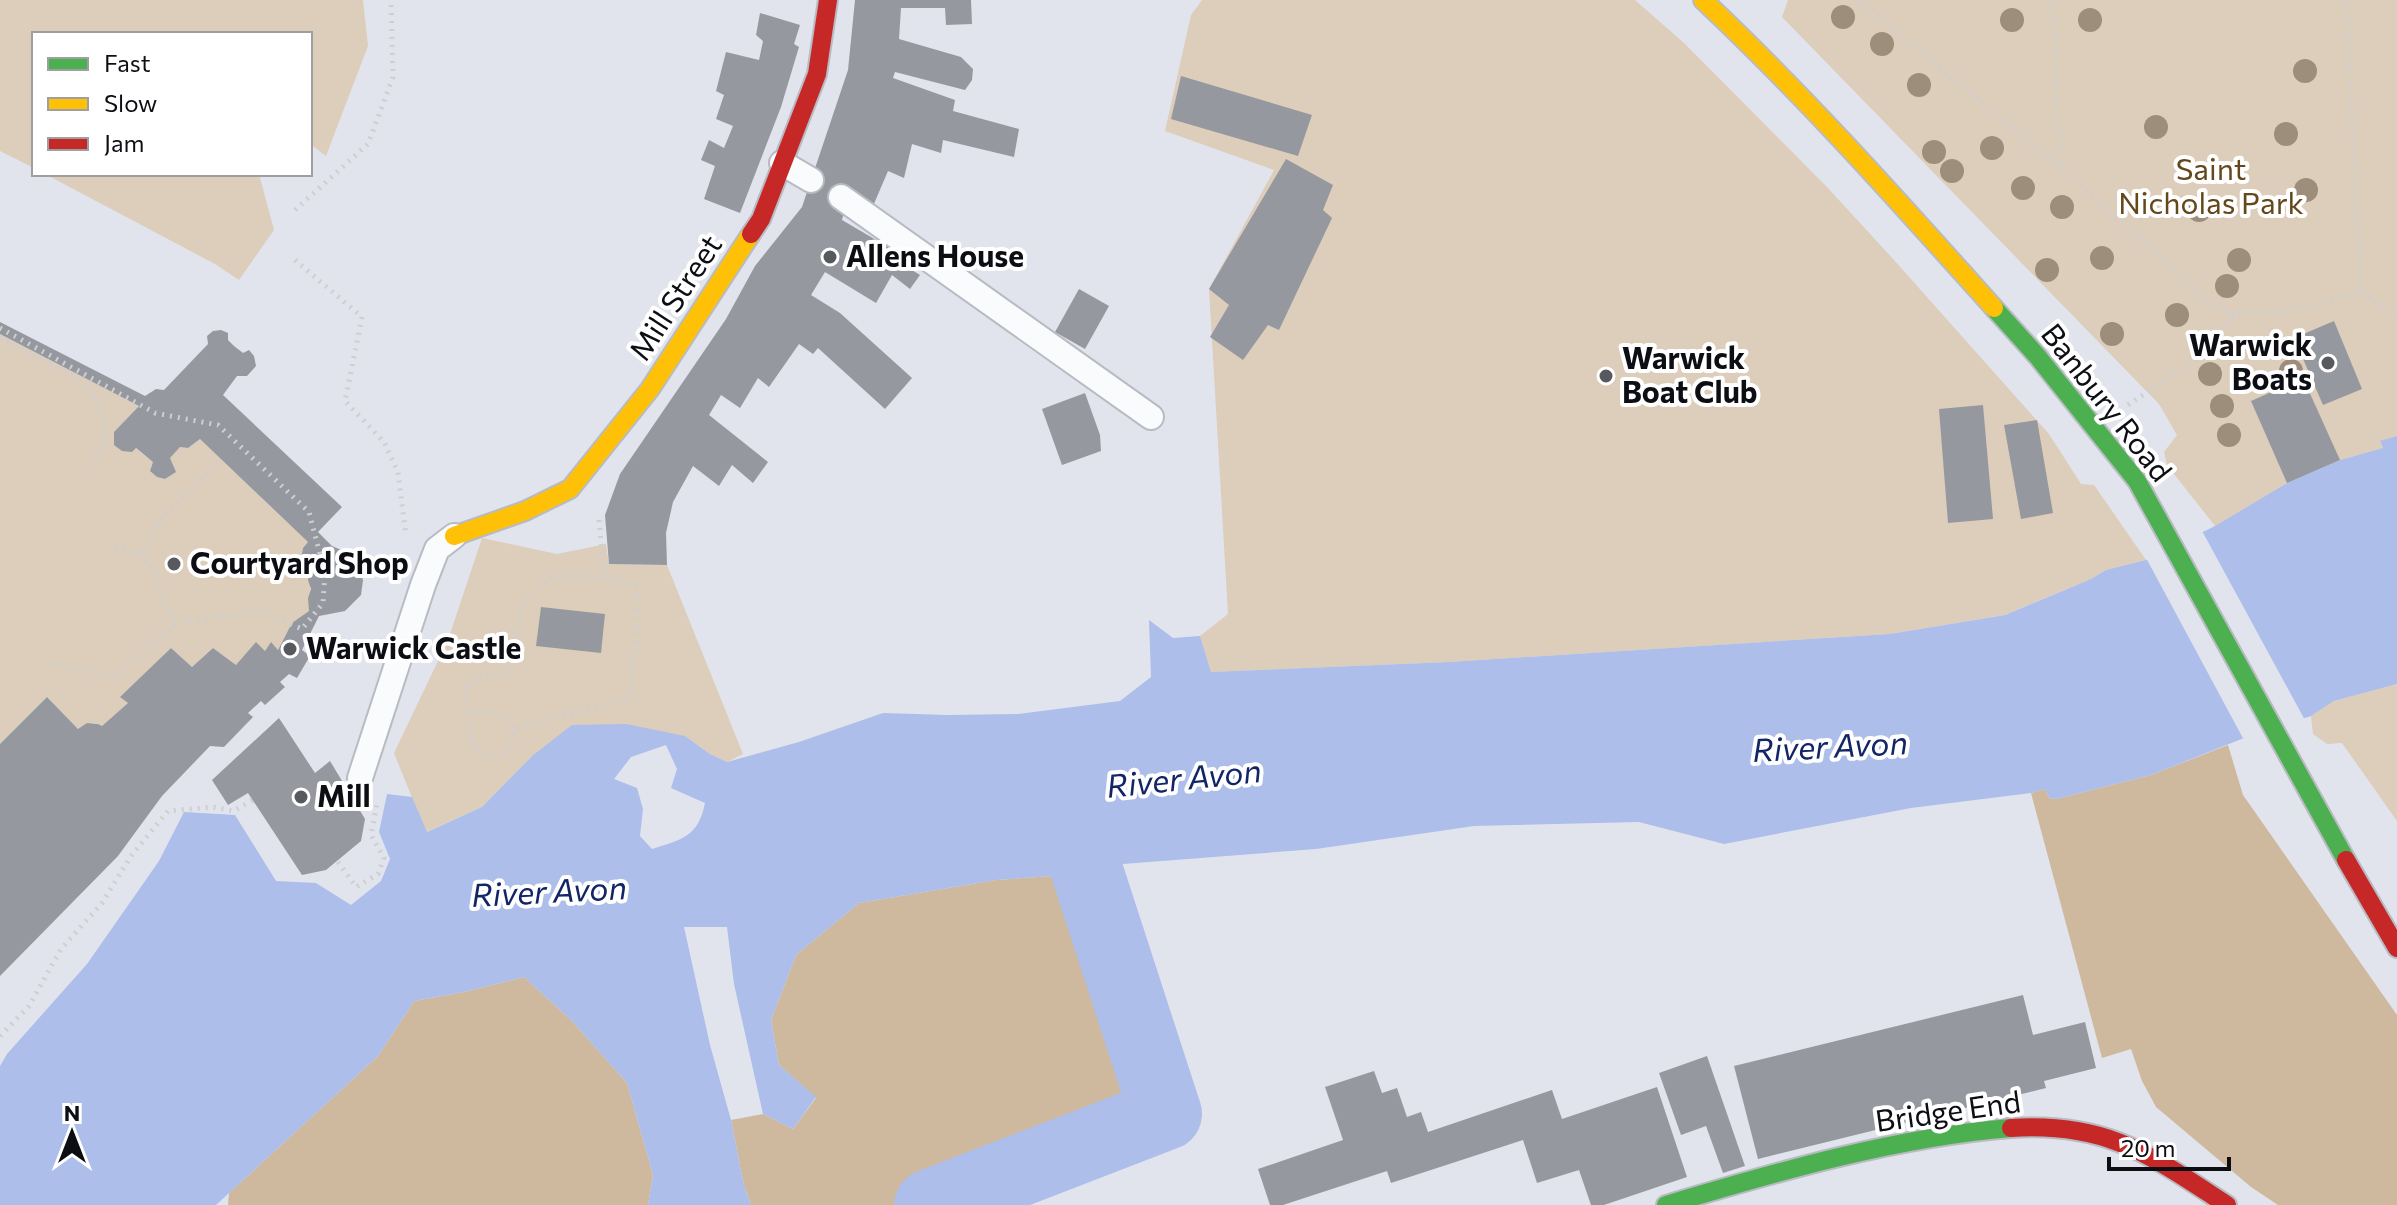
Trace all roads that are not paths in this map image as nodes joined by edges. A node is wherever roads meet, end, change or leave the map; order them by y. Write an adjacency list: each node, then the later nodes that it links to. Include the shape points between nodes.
1 (828, 0): 3 (street, Mill Street, via 817,74)
2 (1703, 0): 9 (street, Banbury Road, via 1894,197 2038,357 2137,481)
3 (782, 163): 4 (lane); 7 (street, Mill Street, via 761,219 650,389 570,489)
4 (811, 180)
5 (841, 197): 6 (lane)
6 (1151, 417)
7 (454, 536): 8 (lane, via 437,549 423,585)
8 (360, 778)
9 (2397, 948)
10 (1745, 1181): 11 (street, Bridge End); 12 (lane); 13 (street, Bridge End, via 1966,1132 2057,1128 2133,1147)
11 (1666, 1205)
12 (1754, 1205)
13 (2227, 1205)

